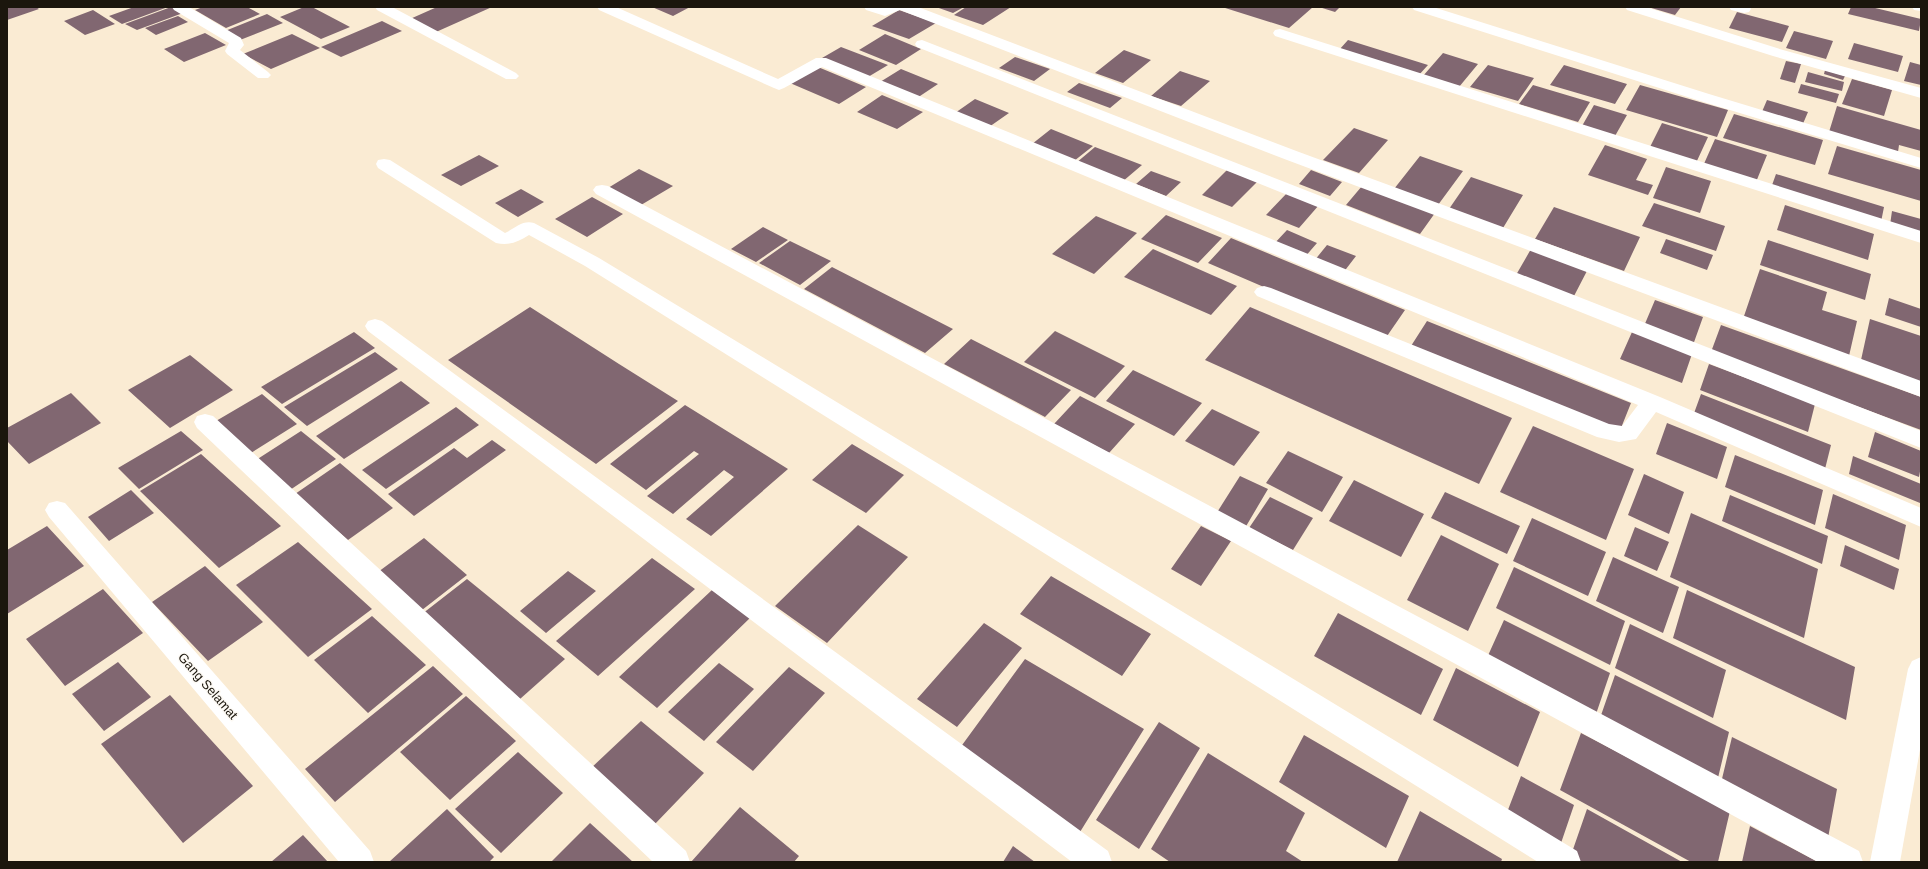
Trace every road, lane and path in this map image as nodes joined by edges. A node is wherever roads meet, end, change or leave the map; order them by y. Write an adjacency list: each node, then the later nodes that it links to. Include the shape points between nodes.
1 (179, 7): 11 (street, via 236,41 237,46 232,52)
2 (382, 7): 12 (street)
3 (604, 7): 21 (street, via 779,85 821,61)
4 (871, 7): 5 (street, via 885,12)
5 (895, 7)
6 (905, 7): 20 (street, via 1293,156)
7 (1632, 7): 13 (street, via 1778,53)
8 (1428, 8): 14 (street, via 1703,97)
9 (1280, 33): 17 (street)
10 (922, 44): 23 (street)
11 (263, 75)
12 (511, 76)
13 (1921, 93)
14 (1921, 163)
15 (384, 164): 30 (street, via 502,239 511,238 528,227 592,262)
16 (602, 190): 31 (street)
17 (1921, 237)
18 (1264, 292): 21 (street, via 1605,431 1628,433)
19 (375, 326): 29 (street)
20 (1921, 389)
21 (1652, 402): 25 (street)
22 (205, 422): 28 (street)
23 (1921, 440)
24 (57, 510): 27 (street, Gang Selamat)
25 (1921, 518)
26 (1921, 669): 32 (street)
27 (358, 862)
28 (675, 862)
29 (1097, 862)
30 (1566, 862)
31 (1848, 862)
32 (1885, 862)

